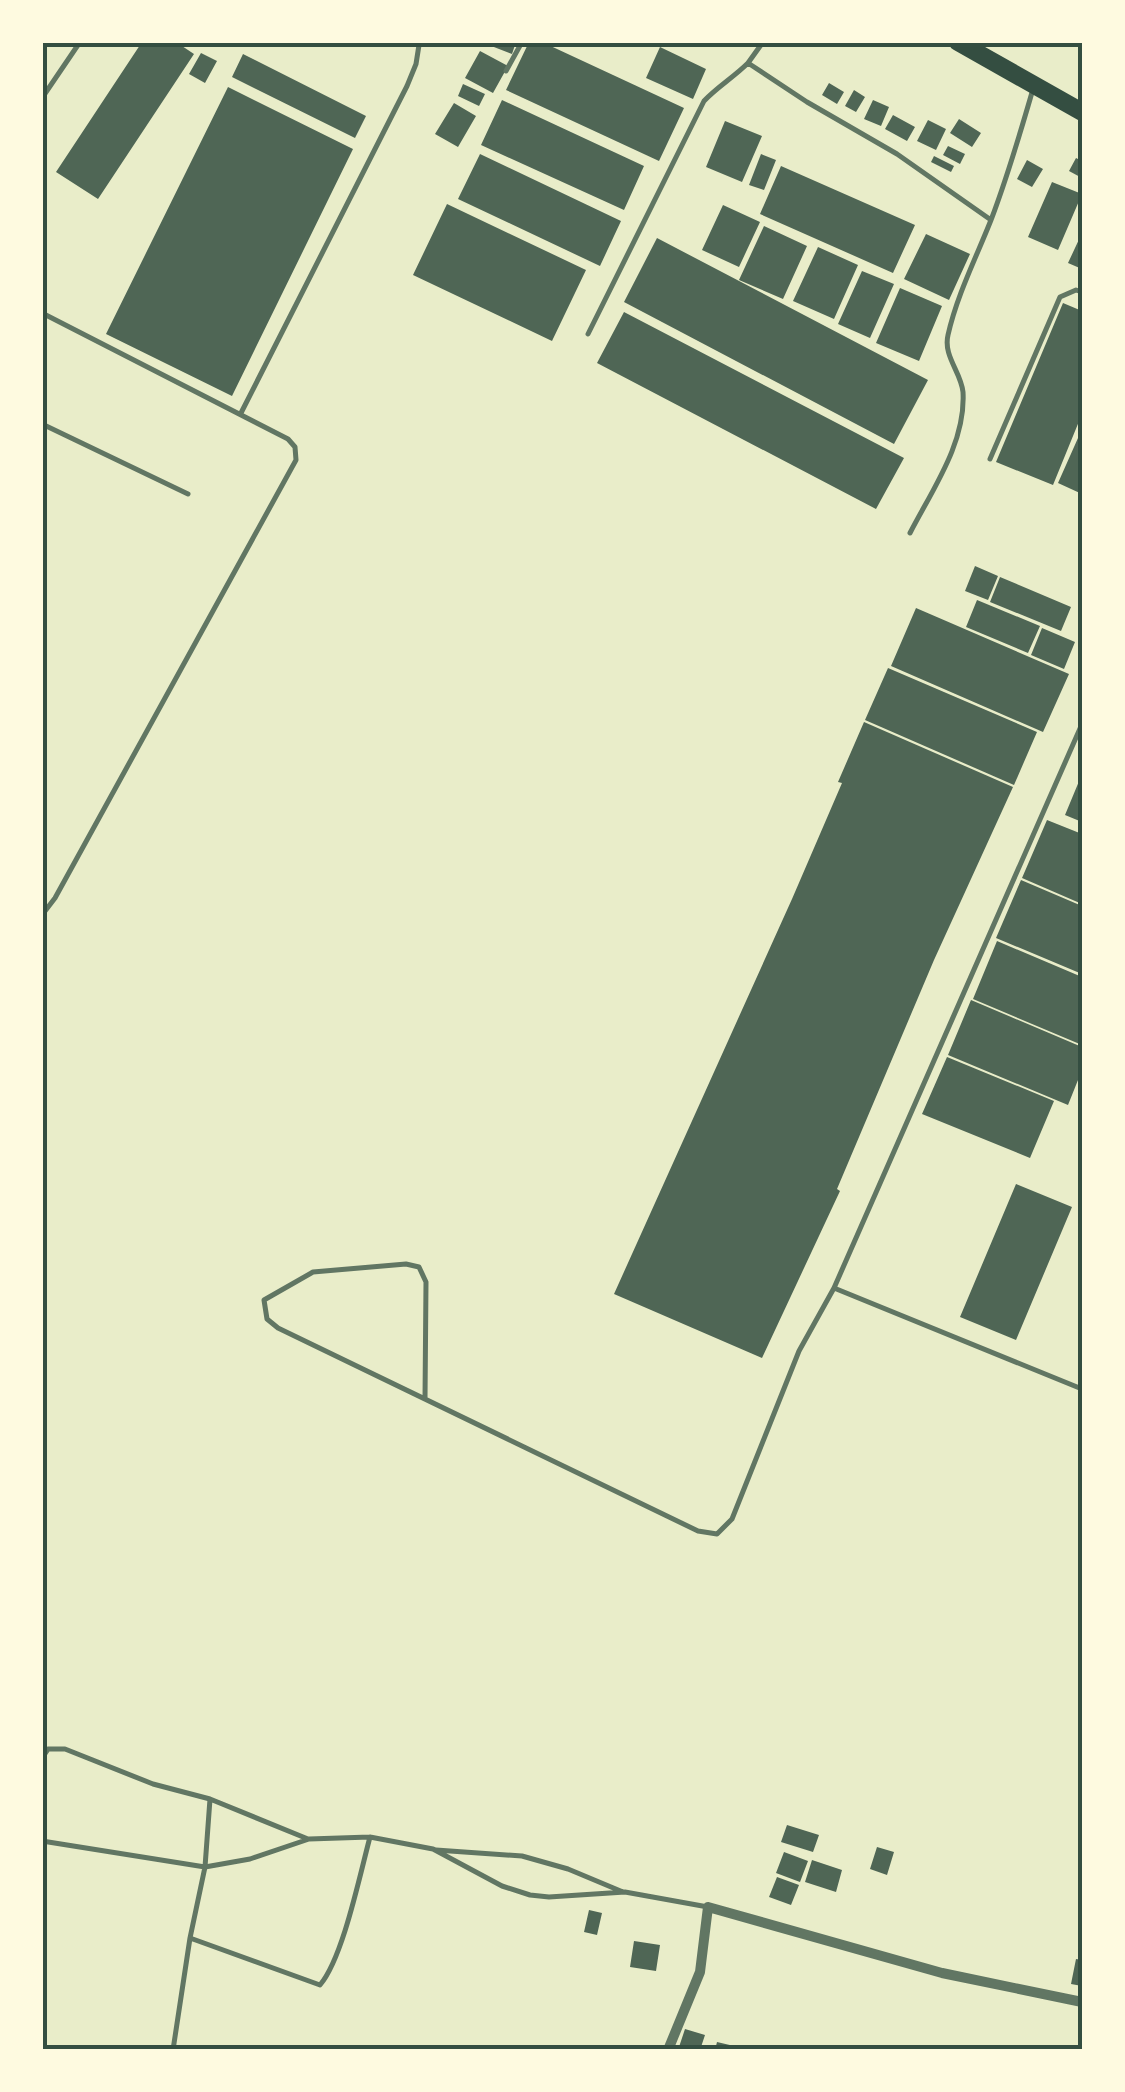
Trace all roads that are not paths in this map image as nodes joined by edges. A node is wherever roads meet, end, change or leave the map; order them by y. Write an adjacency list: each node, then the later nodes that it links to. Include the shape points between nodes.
1 (80, 42): 9 (lane)
2 (417, 42): 15 (lane, via 407,86)
3 (522, 42): 7 (lane)
4 (763, 42): 6 (lane)
5 (958, 42): 8 (highway)
6 (748, 63): 11 (lane); 14 (lane, via 704,102)
7 (506, 71)
8 (1034, 86): 10 (highway); 11 (lane)
9 (42, 98)
10 (1082, 112)
11 (991, 220): 19 (lane, via 947,337 962,383 962,422)
12 (1082, 292): 17 (lane, via 1060,297)
13 (42, 313): 15 (lane)
14 (588, 334)
15 (241, 414): 21 (lane, via 288,439 296,460)
16 (42, 424): 18 (lane)
17 (990, 460)
18 (188, 494)
19 (910, 533)
20 (1082, 724): 22 (lane)
21 (42, 915)
22 (834, 1288): 23 (lane); 24 (lane, via 799,1352 732,1519 717,1534 698,1531)
23 (1082, 1389)
24 (424, 1399): 24 (lane, via 278,1328 267,1319 264,1300 313,1272 419,1268 426,1282)
25 (45, 1748): 26 (lane); 27 (lane)
26 (42, 1758)
27 (210, 1799): 29 (lane); 32 (lane)
28 (370, 1837): 29 (lane); 31 (lane); 35 (lane, via 341,1943 320,1985)
29 (308, 1840): 32 (lane)
30 (42, 1841): 32 (lane)
31 (433, 1850): 33 (lane, via 522,1856); 33 (lane, via 530,1895)
32 (205, 1868): 35 (lane)
33 (625, 1892): 34 (lane)
34 (708, 1907): 36 (street, via 942,1973); 38 (street, via 700,1972)
35 (190, 1938): 37 (lane)
36 (1082, 2002)
37 (172, 2050)
38 (668, 2050)

